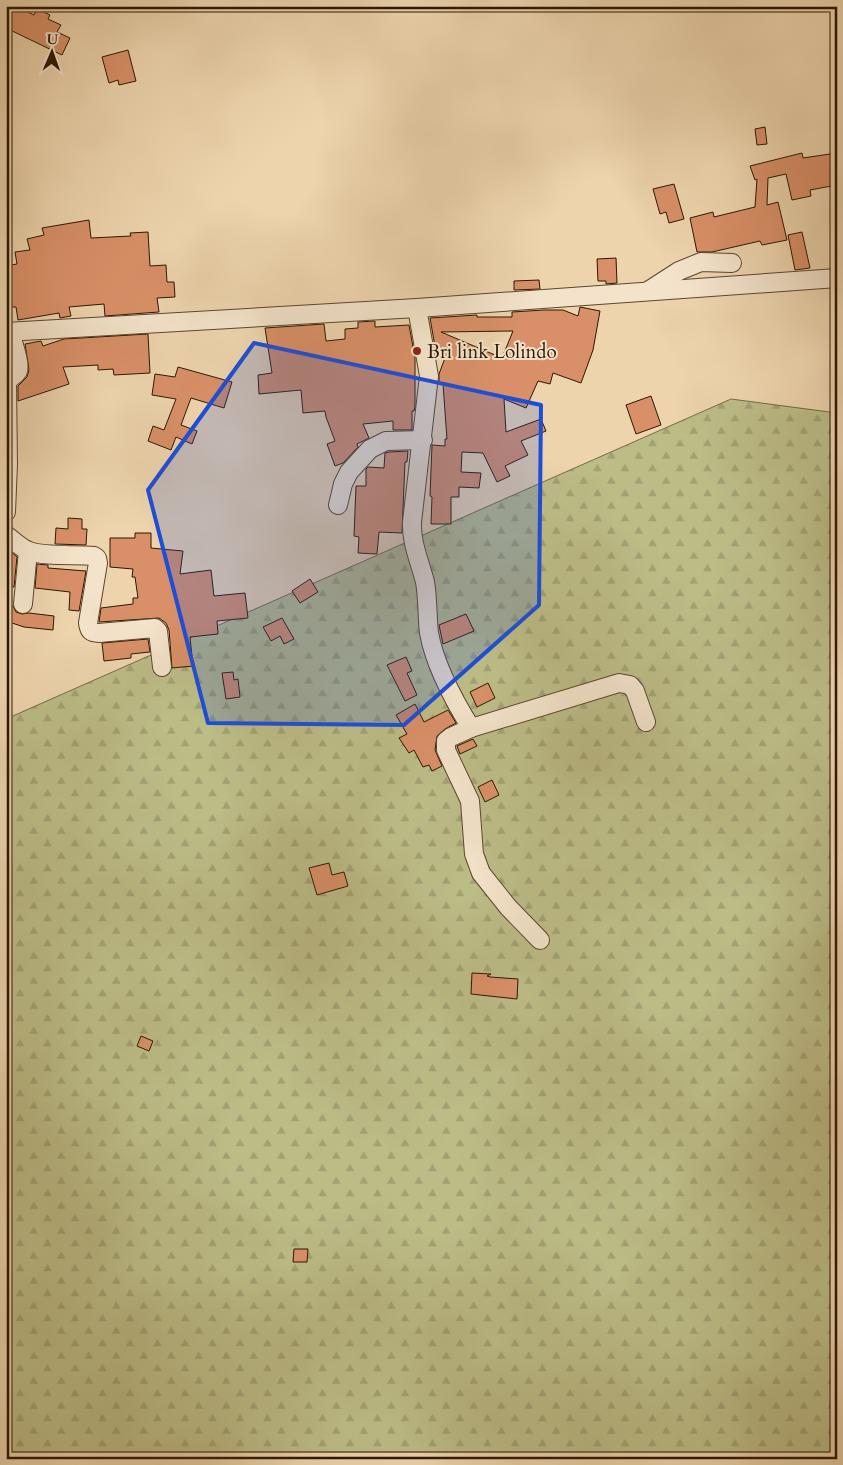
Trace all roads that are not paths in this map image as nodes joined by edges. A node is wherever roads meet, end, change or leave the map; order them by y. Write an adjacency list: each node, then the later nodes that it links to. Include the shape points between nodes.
1 (732, 263): 3 (street, via 701,262 679,271)
2 (837, 278): 3 (street)
3 (646, 292): 4 (street)
4 (417, 308): 5 (street); 6 (street, via 429,376)
5 (8, 332): 8 (street, via 19,365 7,382)
6 (422, 440): 7 (street, via 386,441 370,449 349,472); 14 (street, via 413,538 425,583 435,654)
7 (338, 505)
8 (6, 512)
9 (6, 535): 10 (street)
10 (28, 551): 11 (street); 12 (street, via 97,558 89,629 92,633 99,633 155,628)
11 (23, 604)
12 (162, 667)
13 (646, 722): 14 (street, via 635,691 630,685 619,683)
14 (471, 728): 15 (street, via 451,737 446,742 446,750 470,801 475,860 488,883)
15 (540, 940)

